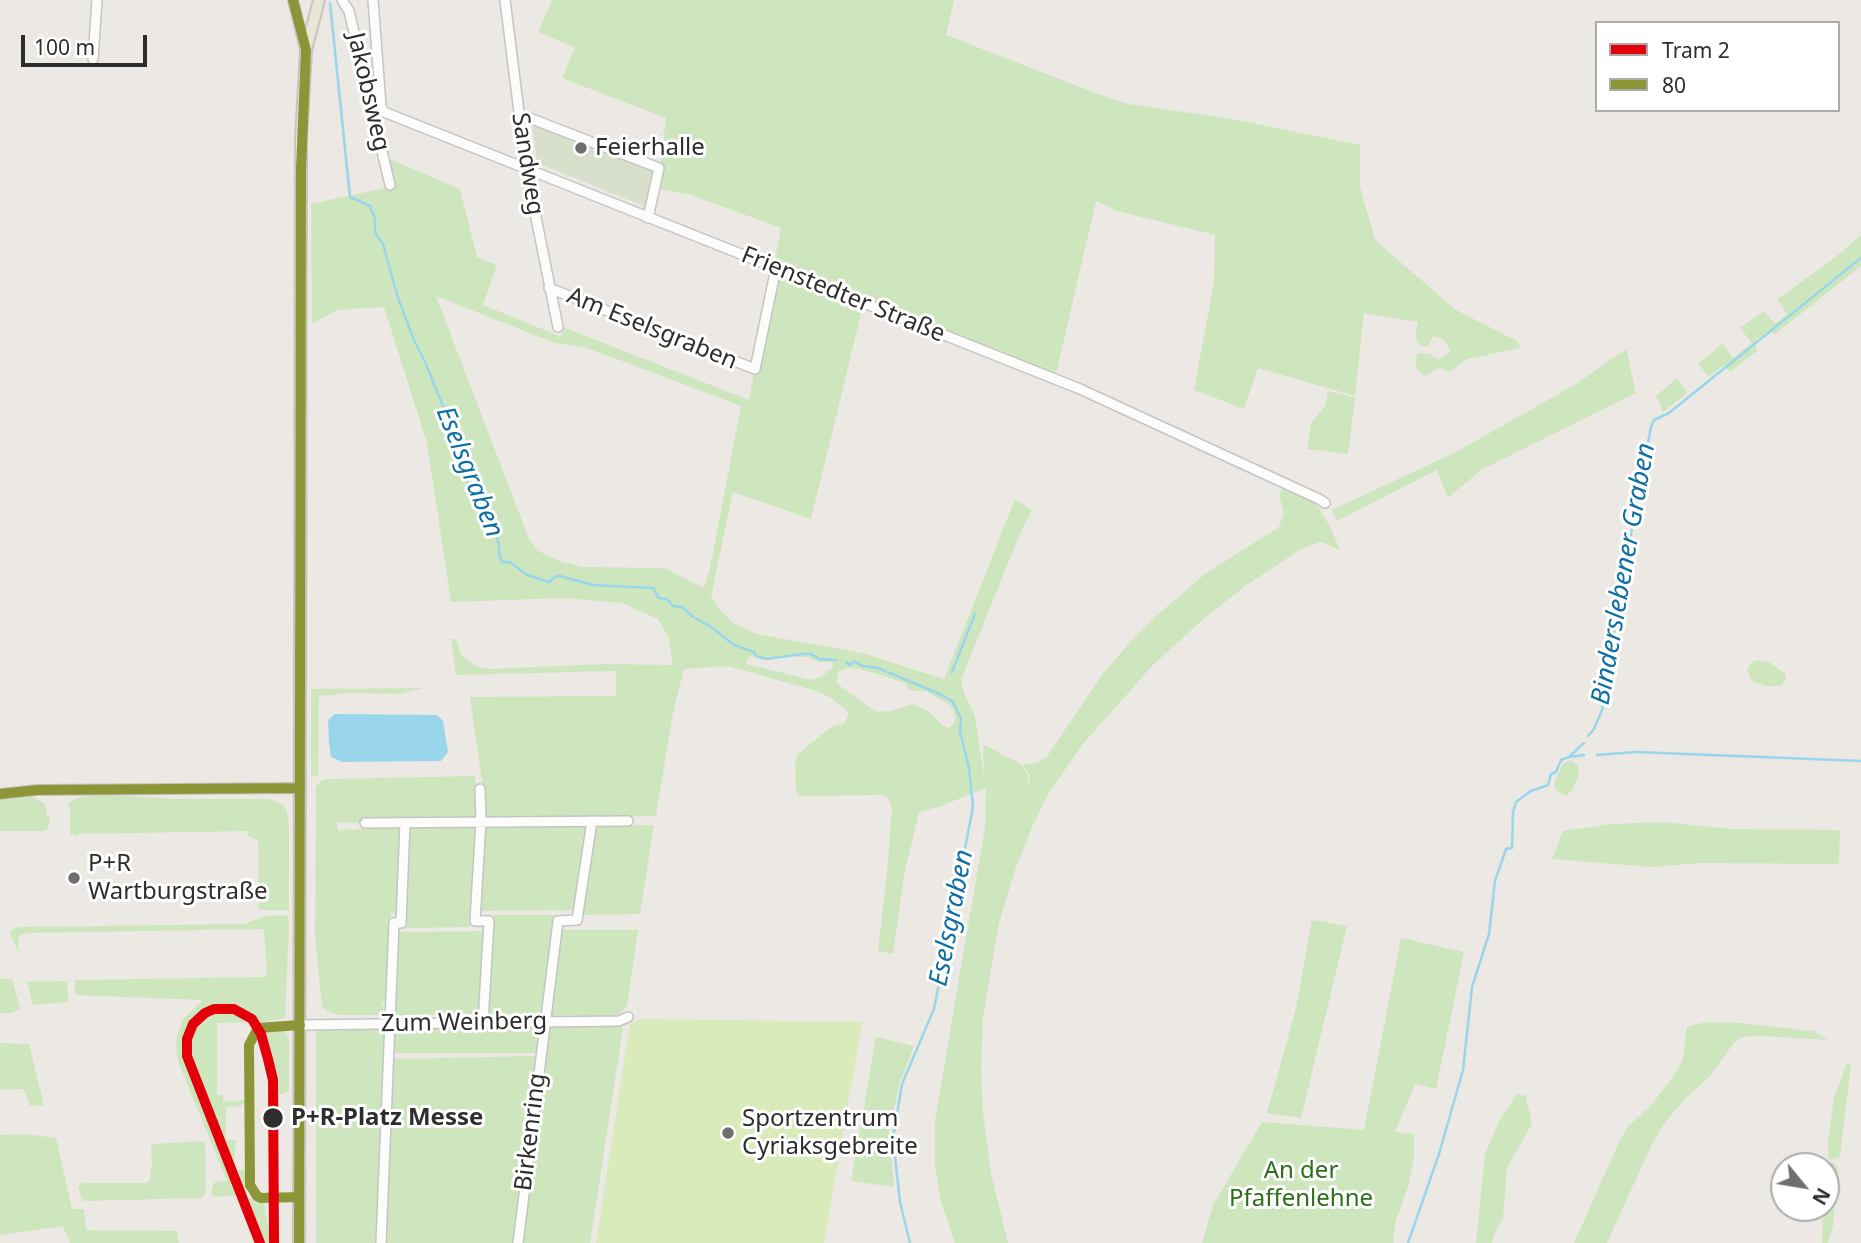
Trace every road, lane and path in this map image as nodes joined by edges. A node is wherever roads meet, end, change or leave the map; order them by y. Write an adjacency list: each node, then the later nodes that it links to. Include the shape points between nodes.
1 (97, 0): 8 (street)
2 (293, 0): 7 (street)
3 (319, 0): 7 (main road)
4 (342, 0): 9 (street, Jakobsweg, via 349,11)
5 (373, 0): 10 (street)
6 (505, 0): 11 (street, Sandweg)
7 (306, 50): 19 (main road, via 301,159)
8 (93, 58)
9 (367, 85): 10 (street); 13 (street, Jakobsweg)
10 (381, 110): 12 (street, Frienstedter Straße)
11 (519, 114): 12 (street, Sandweg); 14 (street, via 659,168)
12 (526, 169): 14 (street, Frienstedter Straße); 16 (street, Sandweg)
13 (390, 185)
14 (648, 218): 15 (street, Frienstedter Straße)
15 (776, 268): 16 (street, Am Eselsgraben, via 755,369); 18 (street, Frienstedter Straße, via 1080,389)
16 (549, 288): 17 (street, Sandweg)
17 (558, 327)
18 (1325, 503)
19 (299, 788): 21 (street); 31 (main road)
20 (480, 789): 22 (street)
21 (0, 794)
22 (481, 821): 23 (street); 26 (street); 29 (street, via 475,921 489,921)
23 (592, 821): 24 (street); 28 (street, Birkenring, via 577,920 558,920)
24 (628, 821)
25 (365, 823): 26 (street)
26 (405, 823): 30 (street, via 401,923 394,923)
27 (628, 1017): 28 (street, Zum Weinberg)
28 (545, 1022): 29 (street, Zum Weinberg); 34 (street, Birkenring)
29 (483, 1023): 30 (street, Zum Weinberg)
30 (391, 1024): 31 (street, Zum Weinberg); 33 (street)
31 (300, 1025): 32 (main road)
32 (299, 1243)
33 (381, 1243)
34 (518, 1243)

